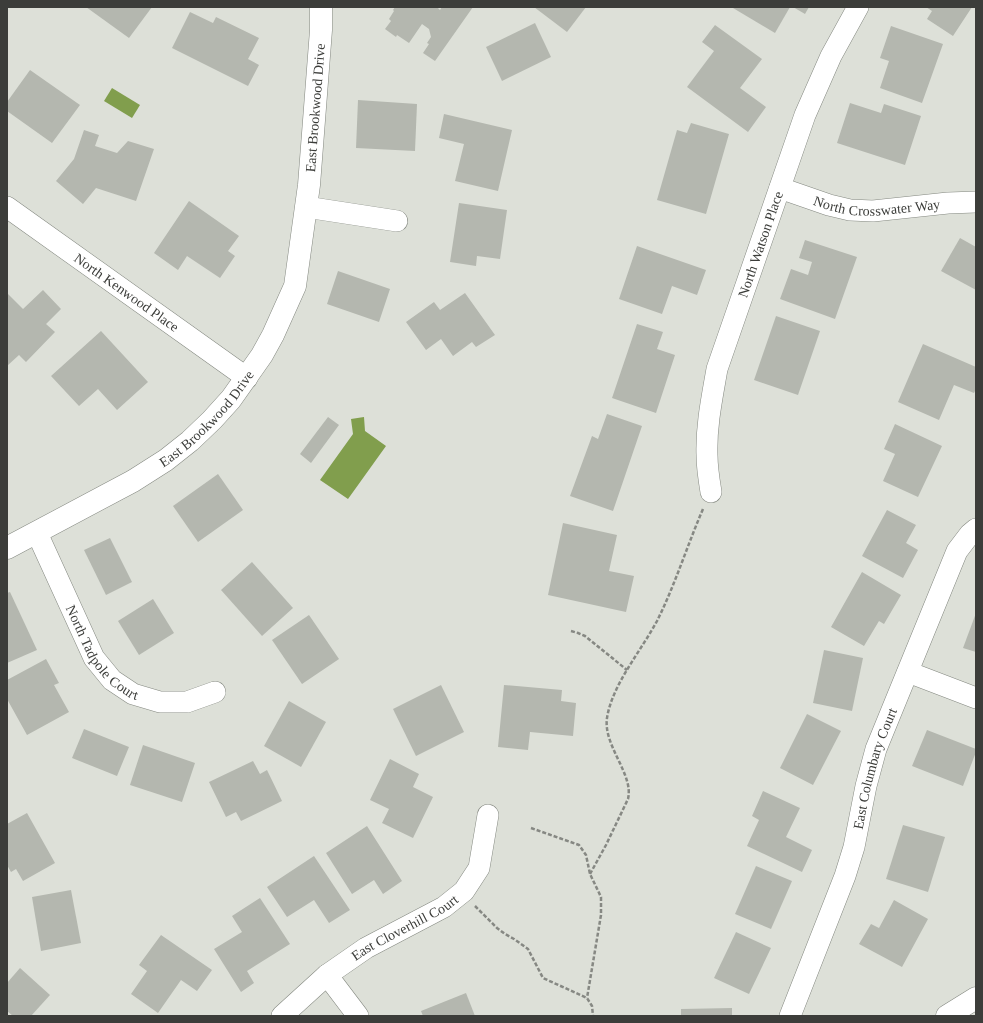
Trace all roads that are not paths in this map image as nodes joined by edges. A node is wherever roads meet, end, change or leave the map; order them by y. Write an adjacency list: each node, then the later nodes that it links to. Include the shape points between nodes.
1 (322, 7): 6 (street, East Brookwood Drive)
2 (858, 7): 3 (street, North Watson Place, via 817,85)
3 (780, 188): 4 (street, North Crosswater Way, via 850,210 873,211); 9 (street, North Watson Place, via 717,370 707,435)
4 (976, 202)
5 (7, 207): 8 (street, North Kenwood Place)
6 (306, 207): 7 (street); 8 (street, East Brookwood Drive, via 295,286 273,335)
7 (397, 220)
8 (247, 378): 11 (street, East Brookwood Drive, via 212,420 166,460 133,481)
9 (711, 492)
10 (976, 529): 13 (street, East Columbary Court, via 957,551)
11 (36, 533): 12 (street, East Brookwood Drive); 14 (street, North Tadpole Court, via 94,658 112,680 133,694 160,702 187,702)
12 (7, 548)
13 (908, 672): 15 (street); 21 (street, East Columbary Court, via 876,749 845,876)
14 (215, 692)
15 (976, 698)
16 (488, 815): 17 (street, East Cloverhill Court, via 479,868 464,891 444,907 366,948)
17 (327, 975): 19 (street, East Cloverhill Court); 20 (street)
18 (976, 998): 22 (street)
19 (282, 1016)
20 (358, 1016)
21 (790, 1016)
22 (947, 1016)

